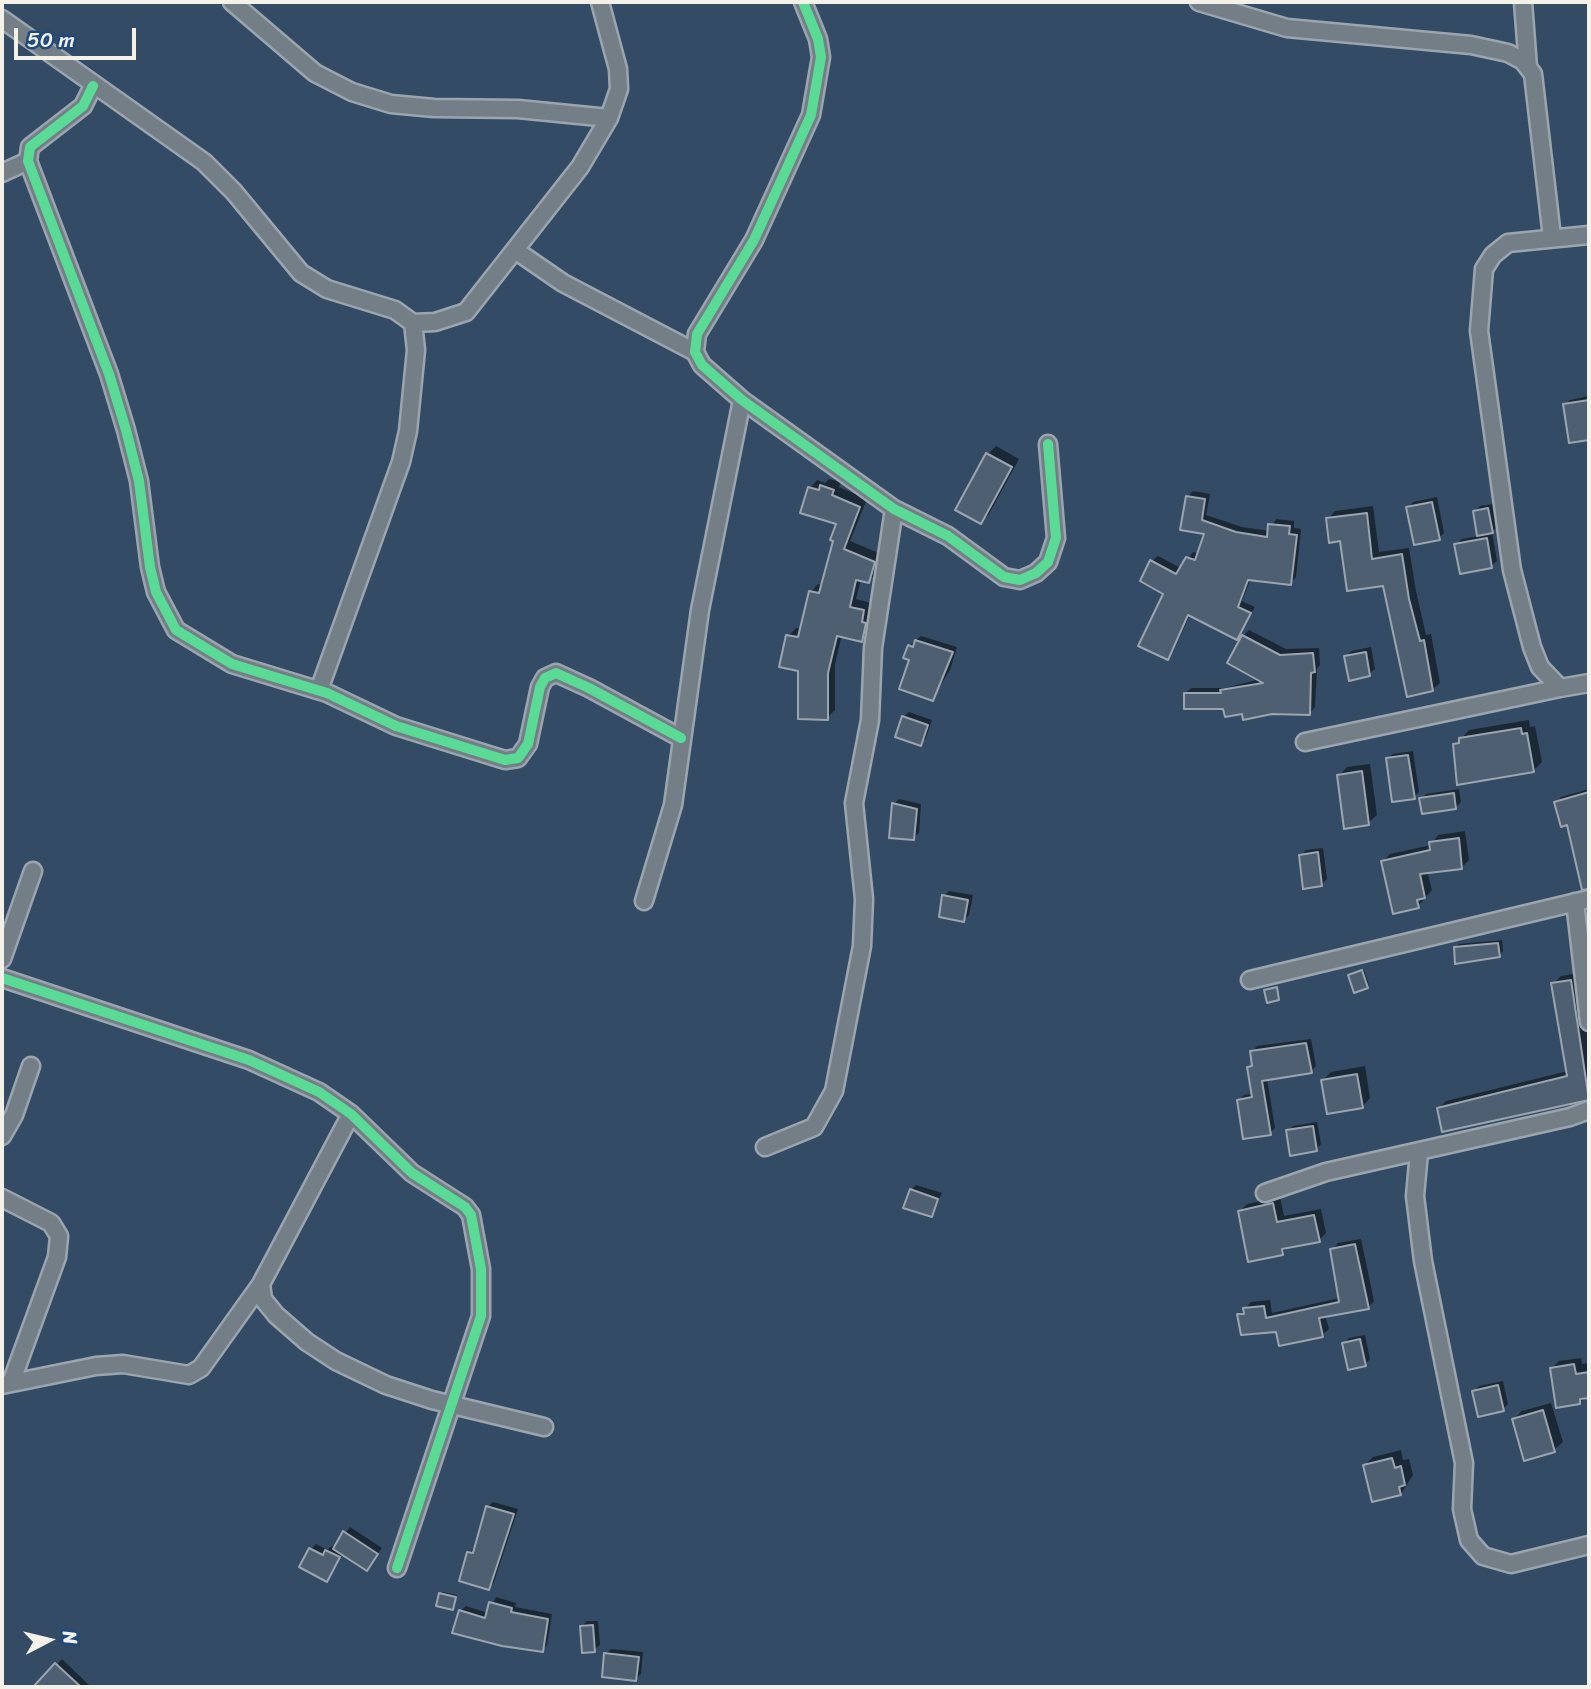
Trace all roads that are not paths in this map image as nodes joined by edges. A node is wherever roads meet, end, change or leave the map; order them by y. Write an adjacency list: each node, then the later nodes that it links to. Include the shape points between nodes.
1 (232, 2): 9 (street, via 315,73 352,92 402,105)
2 (600, 2): 9 (street, via 618,69 619,89)
3 (803, 2): 16 (street, via 821,57 811,115 754,240 697,334)
4 (1199, 2): 7 (street, via 1287,28 1471,45 1508,53)
5 (1523, 2): 7 (street)
6 (2, 19): 8 (street)
7 (1528, 67): 13 (street, via 1534,74)
8 (93, 86): 10 (street, via 83,106 30,147); 15 (street, via 204,162 300,273 327,289 395,310)
9 (609, 118): 14 (street, via 580,167)
10 (28, 161): 11 (street); 22 (street, via 126,430 139,481 150,567 164,612 187,640 232,664)
11 (2, 173)
12 (1589, 235): 13 (street)
13 (1552, 237): 21 (street, via 1508,243 1493,255 1484,269 1479,331 1512,570 1532,648 1540,667)
14 (515, 250): 15 (street, via 466,313); 16 (street, via 563,283)
15 (413, 323): 22 (street, via 416,350 401,462)
16 (695, 352): 17 (street, via 702,365)
17 (742, 400): 19 (street); 23 (street, via 700,610)
18 (1048, 444): 19 (street, via 1056,538 1048,562 1020,580 1004,577 948,536)
19 (894, 509): 36 (street, via 873,648 870,720 854,803 864,899 862,946 834,1091 814,1127)
20 (1589, 683): 21 (street)
21 (1560, 688): 24 (street)
22 (319, 690): 23 (street, via 396,726 512,760 528,744 540,687 556,673)
23 (681, 738): 27 (street, via 673,805)
24 (1305, 742)
25 (33, 872): 28 (street)
26 (1582, 900): 30 (street); 31 (street)
27 (644, 901)
28 (2, 959)
29 (2, 978): 34 (street, via 249,1060 319,1092)
30 (1250, 980)
31 (1589, 1022)
32 (31, 1066): 35 (street)
33 (1589, 1110): 37 (street)
34 (351, 1114): 40 (street); 42 (street, via 412,1172 471,1215 481,1269 481,1316)
35 (2, 1136)
36 (765, 1147)
37 (1419, 1153): 38 (street, via 1326,1172); 44 (street, via 1415,1196 1423,1261 1464,1463 1462,1508 1469,1540 1483,1556 1511,1564)
38 (1265, 1193)
39 (2, 1198): 41 (street, via 51,1223 59,1236 57,1257)
40 (261, 1284): 41 (street, via 201,1368 189,1375 123,1364); 42 (street, via 263,1298 276,1315 336,1361 386,1385)
41 (6, 1384)
42 (453, 1405): 43 (street); 45 (street)
43 (544, 1427)
44 (1589, 1545)
45 (397, 1568)

